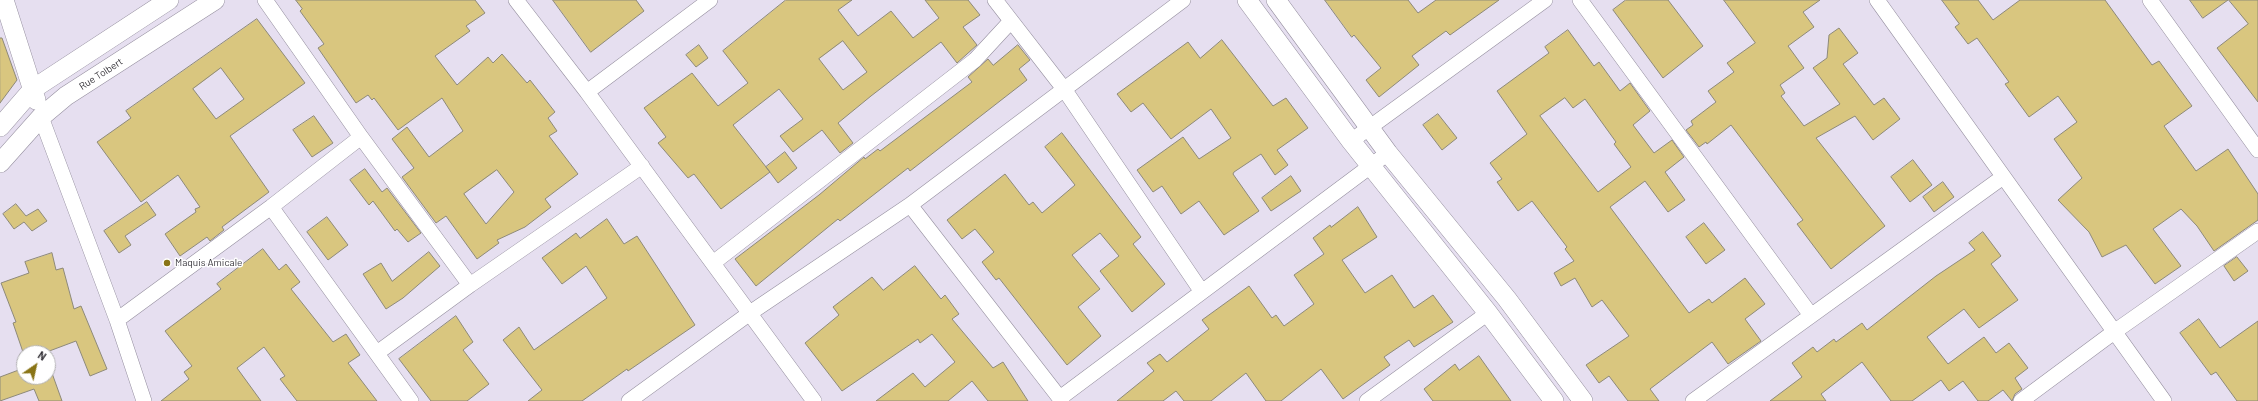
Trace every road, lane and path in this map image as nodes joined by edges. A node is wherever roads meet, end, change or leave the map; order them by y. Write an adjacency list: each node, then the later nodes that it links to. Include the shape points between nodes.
1 (4, 0): 16 (street)
2 (169, 0): 16 (street)
3 (215, 0): 19 (street, Rue Tolbert, via 66,96)
4 (265, 0): 22 (street)
5 (516, 0): 18 (street)
6 (710, 0): 18 (street)
7 (995, 0): 15 (street)
8 (1183, 0): 17 (street)
9 (1247, 0): 23 (street)
10 (1276, 0): 21 (street)
11 (1545, 0): 21 (street)
12 (1580, 0): 38 (street)
13 (1877, 0): 29 (street)
14 (2150, 0): 24 (street)
15 (1011, 21): 17 (street); 33 (street, via 975,60)
16 (33, 89): 19 (street); 20 (street)
17 (1064, 89): 30 (street); 35 (street)
18 (587, 92): 27 (street)
19 (41, 117): 26 (street, Rue Tolbert); 39 (street)
20 (0, 127)
21 (1369, 128): 23 (street); 25 (street)
22 (361, 137): 31 (street); 34 (street)
23 (1351, 140): 28 (street)
24 (2258, 150)
25 (1388, 153): 28 (street); 49 (street, via 1507,299)
26 (0, 163)
27 (642, 166): 33 (street); 34 (street)
28 (1371, 166): 35 (street); 37 (street)
29 (2003, 177): 38 (street); 40 (street)
30 (910, 205): 36 (street); 42 (street)
31 (271, 206): 39 (street); 41 (street)
32 (2258, 231): 40 (street)
33 (713, 263): 36 (street)
34 (470, 285): 41 (street)
35 (1202, 292): 42 (street)
36 (750, 313): 45 (street); 46 (street)
37 (1488, 313): 47 (street); 48 (street)
38 (1810, 314): 50 (street)
39 (117, 320): 43 (street)
40 (2114, 332): 51 (street); 52 (street)
41 (377, 353): 44 (street)
42 (1061, 399)
43 (144, 401)
44 (411, 401)
45 (629, 401)
46 (814, 401)
47 (1367, 401)
48 (1554, 401)
49 (1583, 401)
50 (1693, 401)
51 (2021, 401)
52 (2164, 401)

